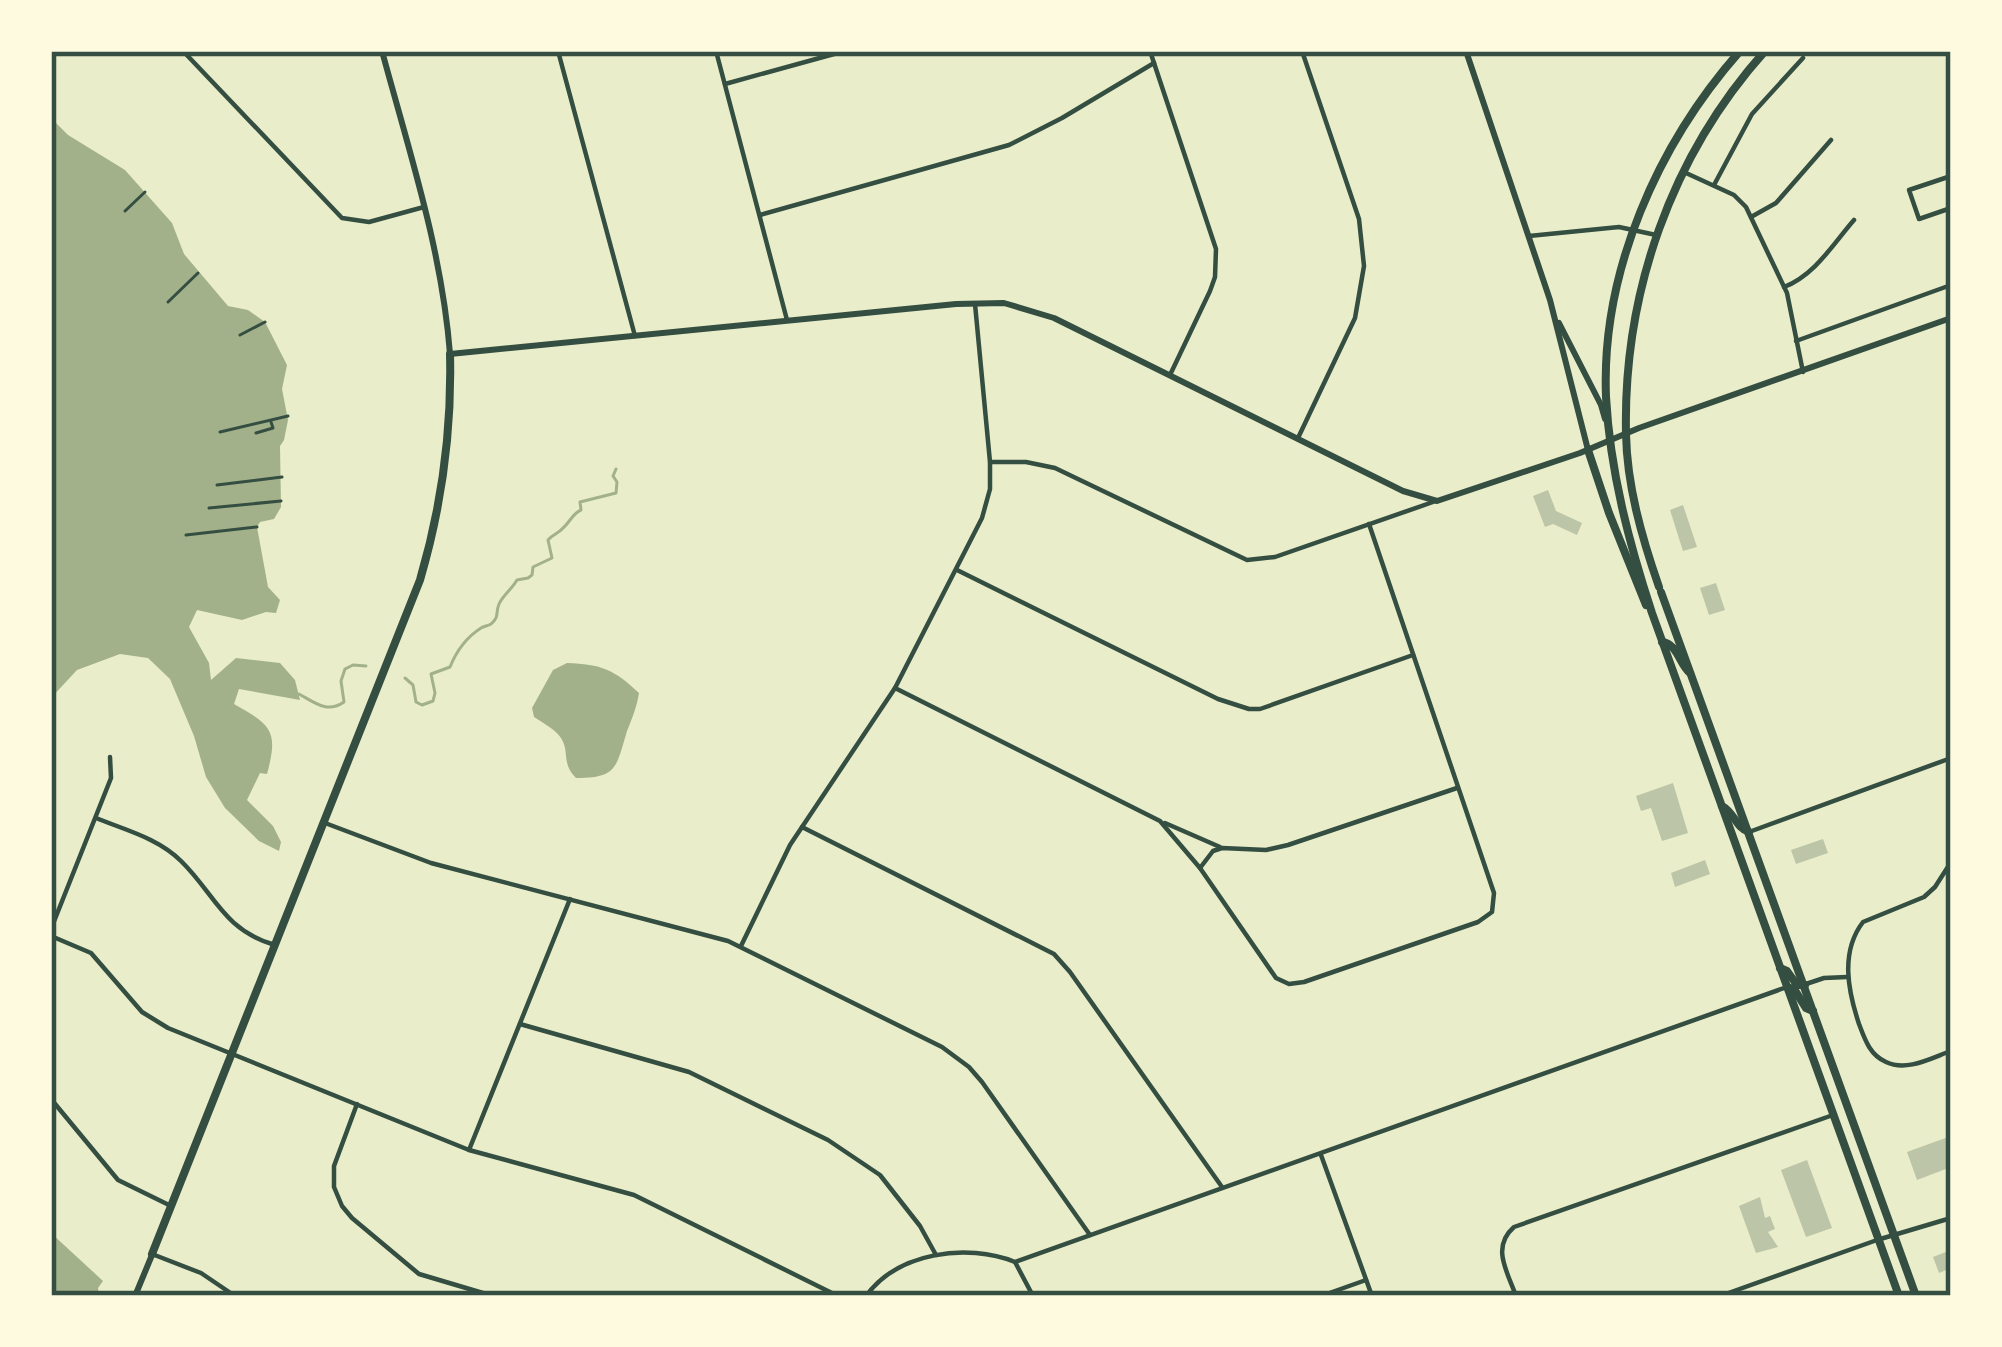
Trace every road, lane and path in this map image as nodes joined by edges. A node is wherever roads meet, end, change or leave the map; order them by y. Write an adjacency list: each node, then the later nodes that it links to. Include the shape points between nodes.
1 (182, 51): 21 (street, via 342,218 369,223)
2 (382, 51): 21 (street)
3 (559, 51): 40 (street)
4 (716, 51): 13 (street)
5 (845, 51): 13 (street)
6 (1150, 51): 12 (street)
7 (1302, 51): 50 (street, via 1359,219 1364,266 1355,318)
8 (1466, 51): 29 (street)
9 (1740, 51): 14 (main road)
10 (1765, 51): 15 (main road)
11 (1803, 58): 19 (street, via 1752,114)
12 (1154, 63): 24 (street, via 1009,146); 44 (street, via 1216,249 1215,278)
13 (725, 84): 24 (street)
14 (1704, 96): 15 (main road); 27 (main road, via 1658,172)
15 (1721, 109): 17 (main road)
16 (1831, 140): 25 (street, via 1775,203)
17 (1683, 171): 19 (street); 28 (main road)
18 (1951, 176): 22 (street, via 1909,190 1919,219)
19 (1714, 185): 25 (street)
20 (145, 192): 23 (path)
21 (424, 207): 42 (street)
22 (1951, 208)
23 (125, 211)
24 (760, 215): 37 (street)
25 (1751, 217): 32 (street)
26 (1854, 220): 32 (street, via 1812,270)
27 (1635, 230): 28 (street); 29 (street); 51 (main road, via 1610,333)
28 (1656, 235): 49 (main road, via 1630,347)
29 (1529, 236): 35 (street)
30 (198, 273): 33 (path)
31 (1951, 285): 41 (street)
32 (1784, 287): 41 (street)
33 (168, 302)
34 (974, 303): 37 (street); 44 (street, via 1036,311); 53 (street)
35 (1555, 314): 51 (street); 52 (street)
36 (1951, 318): 43 (street)
37 (787, 320): 40 (street)
38 (265, 322): 39 (path)
39 (240, 335)
40 (634, 336): 42 (street)
41 (1796, 341): 43 (street)
42 (450, 354): 74 (main road, via 446,465 430,548)
43 (1803, 372): 49 (street)
44 (1170, 375): 50 (street)
45 (288, 416): 46 (path)
46 (271, 420): 47 (path); 48 (path, via 273,428)
47 (220, 432)
48 (256, 433)
49 (1626, 433): 51 (street); 66 (main road, via 1640,529)
50 (1298, 438): 57 (street)
51 (1611, 440): 52 (street); 63 (main road, via 1624,524)
52 (1588, 450): 57 (street); 63 (main road)
53 (990, 462): 59 (street, via 1055,468 1247,560); 62 (street, via 988,502)
54 (282, 477): 55 (path)
55 (218, 485)
56 (281, 501): 58 (path)
57 (1437, 501): 59 (street)
58 (209, 508)
59 (1369, 524): 65 (street)
60 (257, 526): 61 (path)
61 (186, 536)
62 (957, 570): 65 (street, via 1249,709); 67 (street)
63 (1652, 613): 64 (main road)
64 (1662, 642): 66 (main road); 71 (main road)
65 (1414, 656): 70 (street)
66 (1691, 674): 76 (main road)
67 (895, 688): 73 (street); 75 (street)
68 (110, 757): 72 (street)
69 (1951, 758): 76 (street)
70 (1459, 788): 77 (street, via 1288,845); 79 (street, via 1494,893 1492,912 1304,982 1276,978)
71 (1721, 805): 76 (main road); 84 (main road)
72 (96, 818): 81 (street); 82 (street, via 167,849 225,917)
73 (1160, 820): 77 (street); 79 (street)
74 (325, 823): 80 (street, via 431,863); 82 (main road)
75 (802, 827): 83 (street); 97 (street, via 1054,954)
76 (1749, 832): 86 (main road)
77 (1222, 848): 79 (street)
78 (1951, 862): 85 (street, via 1924,897 1863,922)
79 (1200, 868)
80 (570, 899): 83 (street); 89 (street)
81 (51, 933): 91 (street, via 91,953 154,1021)
82 (276, 945): 91 (main road)
83 (740, 946): 101 (street, via 969,1067)
84 (1780, 968): 86 (main road); 87 (main road)
85 (1847, 977): 86 (street); 90 (street, via 1865,1042 1884,1062 1905,1066)
86 (1804, 985): 88 (main road)
87 (1787, 987): 88 (main road); 94 (main road); 96 (street)
88 (1814, 1012): 100 (main road)
89 (520, 1024): 95 (street); 104 (street, via 689,1072 828,1140 880,1175)
90 (1951, 1051)
91 (233, 1053): 93 (street); 98 (main road)
92 (51, 1099): 98 (street, via 118,1180)
93 (357, 1103): 95 (street); 109 (street, via 334,1166 342,1206 418,1274)
94 (1833, 1115): 102 (main road); 115 (street, via 1514,1227 1501,1254)
95 (469, 1150): 110 (street, via 634,1195)
96 (1321, 1154): 97 (street); 106 (street)
97 (1223, 1188): 101 (street)
98 (171, 1205): 103 (main road)
99 (1951, 1218): 100 (street)
100 (1894, 1234): 102 (street); 118 (main road)
101 (1090, 1235): 105 (street)
102 (1877, 1240): 116 (street); 117 (main road)
103 (152, 1253): 107 (street); 108 (street)
104 (936, 1255): 105 (street, via 983,1253); 111 (street, via 892,1270)
105 (1015, 1262): 112 (street)
106 (1366, 1280): 113 (street); 114 (street)
107 (135, 1296)
108 (235, 1296)
109 (493, 1296)
110 (838, 1296)
111 (866, 1296)
112 (1033, 1296)
113 (1321, 1296)
114 (1372, 1296)
115 (1516, 1296)
116 (1720, 1296)
117 (1899, 1296)
118 (1916, 1296)

